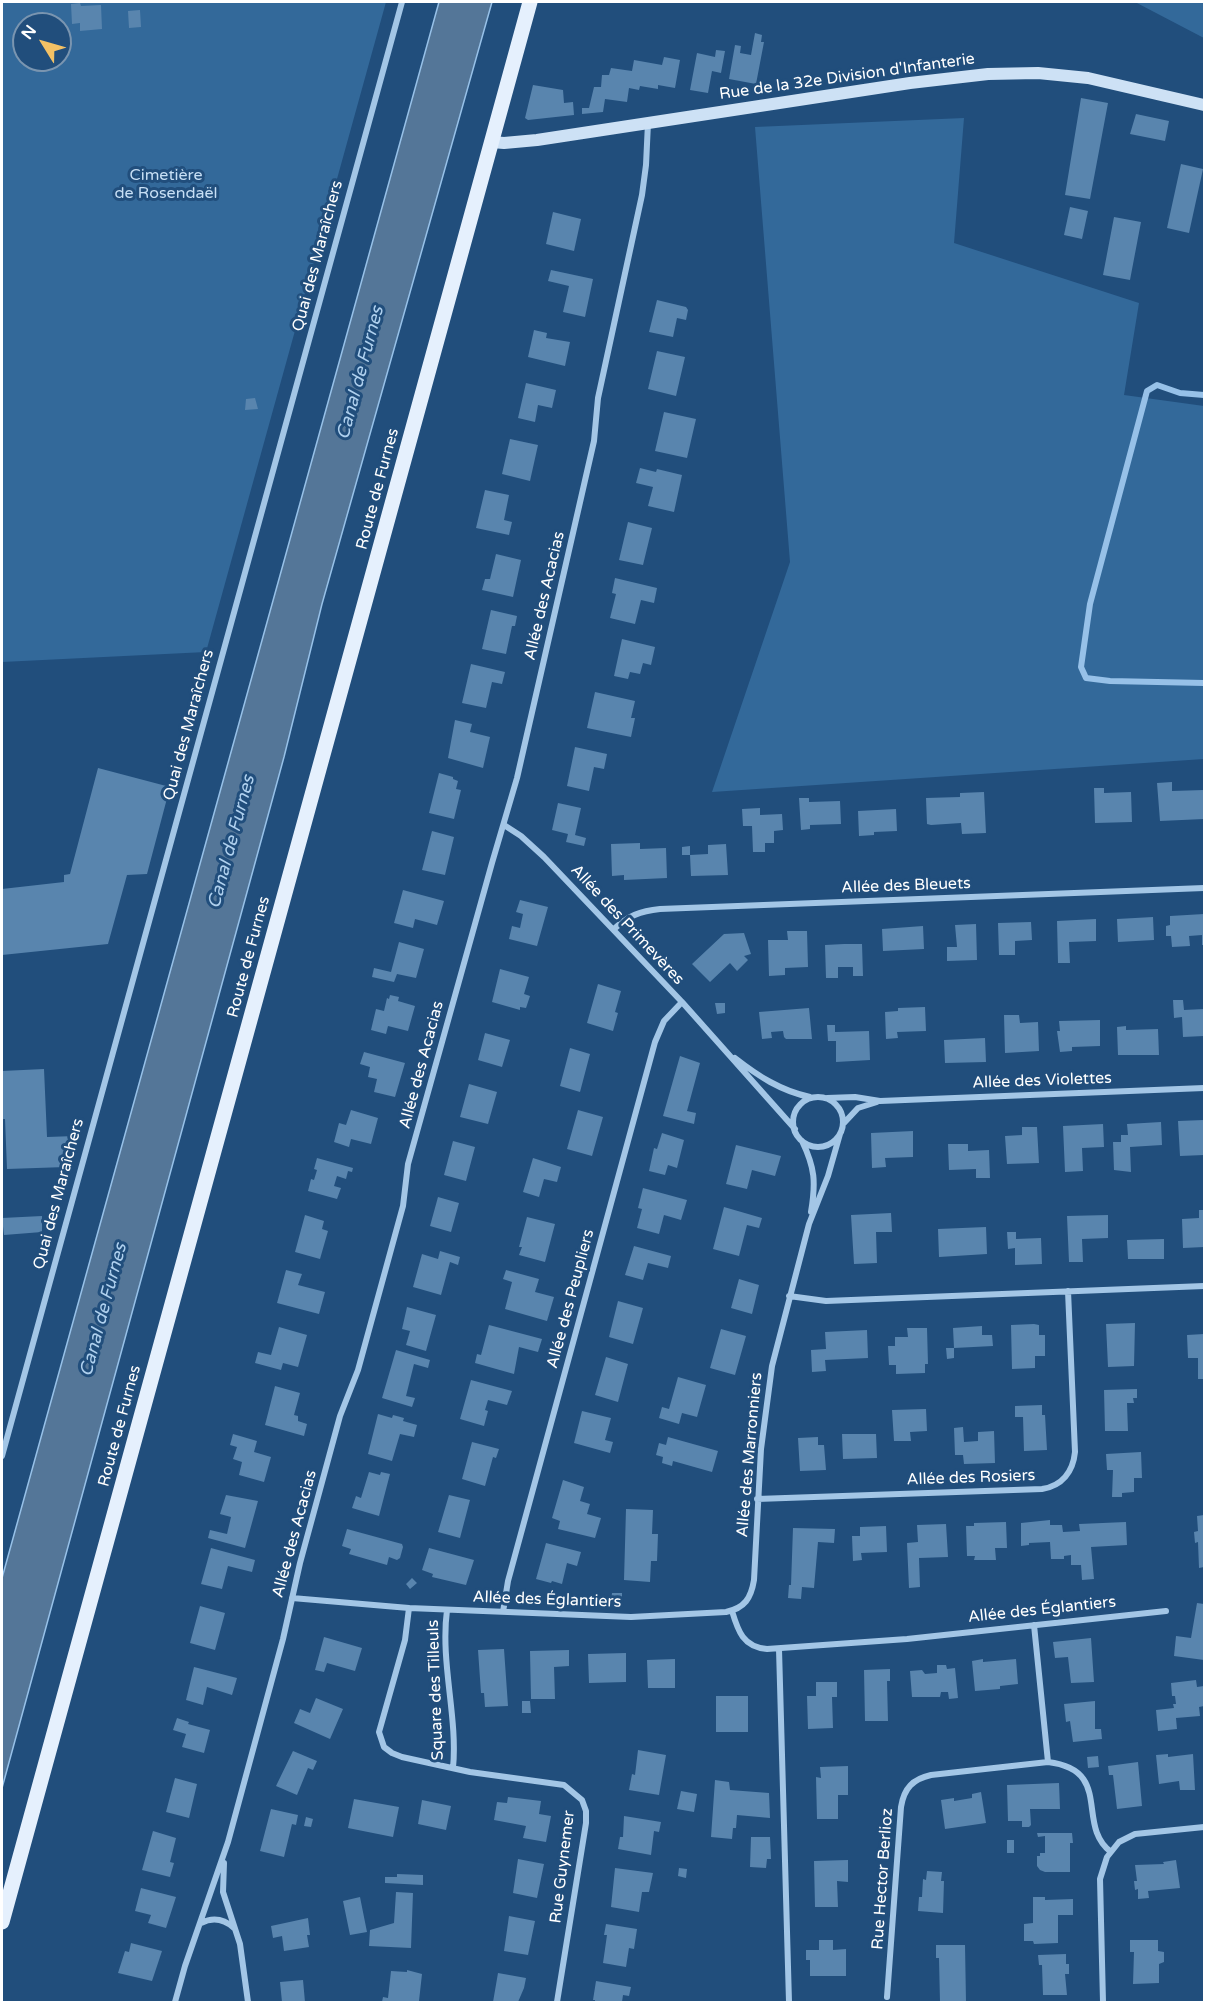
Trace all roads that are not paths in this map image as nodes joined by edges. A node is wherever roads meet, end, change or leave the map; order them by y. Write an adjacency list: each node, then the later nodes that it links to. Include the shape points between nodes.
1 (402, 2): 23 (street, Quai des Maraîchers)
2 (530, 2): 5 (main road, Route de Furnes)
3 (1204, 105): 4 (main road, Rue de la 32e Division d'Infanterie, via 1088,78 1005,73 921,81)
4 (648, 123): 5 (main road, Rue de la 32e Division d'Infanterie, via 520,142); 6 (street, Allée des Acacias, via 644,182 598,398 594,441)
5 (492, 142): 38 (main road, Route de Furnes)
6 (504, 825): 8 (street, Allée des Primevères, via 536,848); 25 (street, Allée des Acacias, via 408,1164 403,1206 358,1370 340,1416)
7 (1204, 888): 8 (street, Allée des Bleuets, via 660,909 638,912)
8 (614, 929): 9 (street, Allée des Primevères)
9 (682, 1002): 10 (street, Allée des Primevères); 30 (street, Allée des Peupliers, via 664,1021 655,1042 510,1572)
10 (725, 1050): 12 (street, Allée des Primevères, via 773,1084); 16 (street, Allée des Primevères)
11 (1204, 1088): 14 (street, Allée des Violettes)
12 (812, 1097): 13 (street); 16 (street, via 797,1110)
13 (827, 1098): 14 (street, Allée des Violettes); 15 (street, via 839,1108)
14 (880, 1101): 15 (street, Allée des Violettes, via 858,1108)
15 (843, 1124): 17 (street)
16 (795, 1129): 18 (street)
17 (840, 1134): 18 (street, via 822,1146 812,1146); 19 (street, Allée des Marronniers)
18 (801, 1139): 19 (street, Allée des Marronniers, via 814,1176)
19 (809, 1224): 22 (street, Allée des Marronniers)
20 (1204, 1286): 21 (street)
21 (1068, 1291): 22 (street, via 826,1301); 24 (street, Allée des Rosiers, via 1076,1452 1070,1471 1056,1485 1042,1489)
22 (789, 1296): 24 (street, Allée des Marronniers, via 767,1390)
23 (2, 1456)
24 (757, 1499): 28 (street, Allée des Marronniers, via 752,1591 747,1602)
25 (292, 1598): 26 (street, Allée des Églantiers); 36 (street, Allée des Acacias)
26 (409, 1608): 27 (street, Allée des Églantiers); 34 (street, Square des Tilleuls, via 405,1640 379,1737 396,1756)
27 (447, 1610): 30 (street, Allée des Églantiers); 34 (street, Square des Tilleuls, via 444,1639)
28 (732, 1611): 30 (street, Allée des Églantiers, via 637,1617); 32 (street, Allée des Églantiers, via 738,1631 748,1644)
29 (1166, 1611): 31 (street, Allée des Églantiers)
30 (503, 1612)
31 (1034, 1625): 32 (street, Allée des Églantiers); 33 (street)
32 (779, 1649): 45 (street)
33 (1048, 1762): 37 (street, Rue Hector Berlioz, via 1072,1770 1086,1783 1097,1837); 41 (street, Rue Hector Berlioz, via 931,1775 918,1778 906,1790 901,1807)
34 (453, 1768): 44 (street, Rue Guynemer, via 564,1785 582,1800 586,1823)
35 (1204, 1827): 37 (street, via 1135,1834)
36 (228, 1842): 39 (street, Allée des Acacias); 40 (street, via 223,1892)
37 (1111, 1852): 46 (street, via 1100,1879)
38 (2, 1922)
39 (201, 1923): 40 (street, via 218,1919); 42 (street, Allée des Acacias)
40 (236, 1931): 43 (street)
41 (887, 1997)
42 (175, 2002)
43 (248, 2002)
44 (557, 2002)
45 (789, 2002)
46 (1103, 2002)

